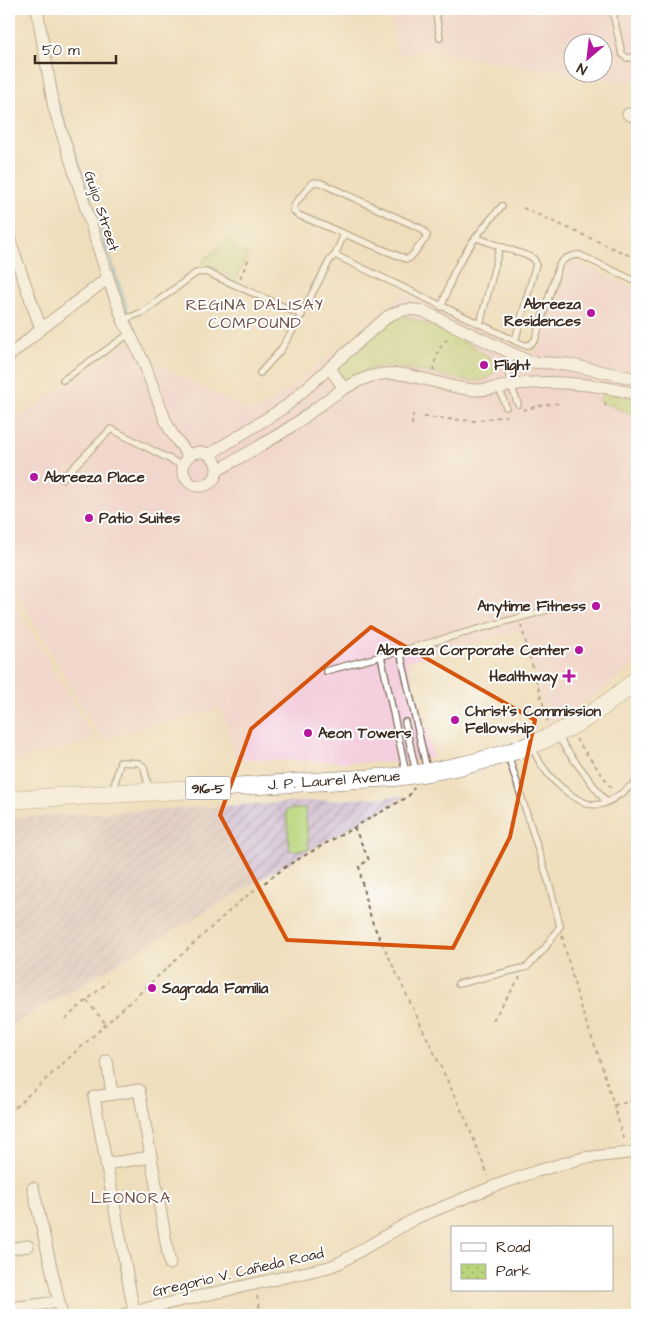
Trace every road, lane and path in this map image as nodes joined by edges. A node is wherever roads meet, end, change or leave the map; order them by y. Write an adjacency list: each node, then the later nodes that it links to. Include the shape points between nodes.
1 (37, 9): 15 (street, Guijo Street, via 51,96)
2 (435, 9): 4 (lane)
3 (612, 9): 5 (lane, via 622,54 627,58)
4 (440, 38)
5 (637, 57)
6 (502, 206): 9 (lane)
7 (523, 208): 14 (path)
8 (344, 234): 8 (lane, via 293,210 312,183 321,183 427,235 408,259); 12 (lane)
9 (477, 238): 11 (lane); 18 (lane, via 454,273)
10 (9, 239): 22 (street)
11 (500, 246): 21 (lane); 25 (lane, via 531,257 536,264)
12 (335, 255): 18 (lane); 19 (lane)
13 (250, 256): 17 (path)
14 (637, 259)
15 (108, 278): 20 (street, Guijo Street); 22 (street)
16 (637, 282): 25 (lane, via 580,255 565,259 559,265 535,340 529,345)
17 (237, 285): 19 (lane); 20 (lane, via 210,272 196,274 143,312)
18 (441, 306): 21 (lane)
19 (302, 315): 29 (lane, via 280,351)
20 (123, 320): 24 (street, Guijo Street)
21 (480, 324): 25 (lane)
22 (41, 329): 27 (street)
23 (465, 332): 26 (street); 28 (street, via 423,311 404,309 387,317); 32 (path, via 442,344)
24 (129, 334): 31 (lane); 47 (street, Guijo Street)
25 (515, 341)
26 (511, 354): 30 (street, via 537,364 567,364); 33 (lane)
27 (9, 356)
28 (330, 368): 34 (street); 46 (street, via 285,407)
29 (260, 373)
30 (637, 379)
31 (63, 380)
32 (431, 381): 33 (street, via 476,390); 34 (street, via 388,373 373,375)
33 (505, 386): 35 (street, via 560,383); 38 (lane); 40 (lane)
34 (344, 388): 48 (street, via 280,434)
35 (637, 394)
36 (607, 399): 39 (path)
37 (562, 403): 41 (path)
38 (518, 404)
39 (605, 406)
40 (506, 407)
41 (517, 412)
42 (413, 414): 45 (path)
43 (509, 415): 44 (path, via 474,421)
44 (424, 417)
45 (412, 425)
46 (210, 454): 47 (street, via 199,451); 48 (street)
47 (186, 461): 48 (street, via 185,476 197,485 210,482); 49 (lane, via 111,429)
48 (218, 470)
49 (62, 479)
50 (565, 606): 51 (lane)
51 (519, 619): 52 (lane); 57 (path)
52 (400, 651): 53 (lane); 60 (lane)
53 (381, 656): 54 (lane); 60 (lane)
54 (326, 671)
55 (634, 686): 57 (main road, J. P. Laurel Avenue / 916-5)
56 (406, 722): 60 (lane)
57 (558, 729): 58 (main road, J. P. Laurel Avenue / 916-5); 64 (path); 66 (lane, via 566,749)
58 (531, 744): 59 (main road, J. P. Laurel Avenue / 916-5); 66 (lane, via 544,768 569,793 586,804)
59 (507, 752): 60 (main road, J. P. Laurel Avenue / 916-5, via 475,763); 68 (lane)
60 (417, 774): 62 (main road, J. P. Laurel Avenue / 916-5); 67 (path, via 415,787 408,797)
61 (637, 781): 64 (lane)
62 (150, 792): 63 (main road, J. P. Laurel Avenue / 916-5); 63 (lane, via 144,767 139,763 120,762)
63 (112, 794): 65 (main road, J. P. Laurel Avenue / 916-5)
64 (617, 796): 66 (lane)
65 (9, 800)
66 (606, 802)
67 (354, 827): 75 (path, via 263,883 200,936); 84 (path, via 369,860 360,866 373,924 467,1122)
68 (560, 926): 69 (lane); 79 (path, via 580,1006)
69 (527, 967): 71 (lane); 74 (path)
70 (108, 982): 72 (path)
71 (458, 984)
72 (87, 1001): 73 (path); 75 (path)
73 (65, 1019)
74 (493, 1020)
75 (106, 1024): 80 (path)
76 (107, 1062): 77 (street)
77 (112, 1094): 82 (street, via 138,1090); 83 (street, via 94,1097)
78 (637, 1100): 79 (path)
79 (614, 1106): 81 (path)
80 (9, 1113)
81 (632, 1152): 84 (street, Gregorio V. Cañeda Road, via 582,1158)
82 (151, 1157): 83 (street); 88 (street)
83 (106, 1164): 92 (street)
84 (492, 1187): 89 (street, Gregorio V. Cañeda Road, via 416,1218 341,1262)
85 (33, 1188): 90 (street)
86 (28, 1246): 87 (street)
87 (9, 1249)
88 (170, 1264)
89 (254, 1284): 92 (street, Gregorio V. Cañeda Road); 94 (path)
90 (59, 1302): 91 (street); 93 (street)
91 (9, 1308)
92 (128, 1313)
93 (62, 1315)
94 (261, 1315)

